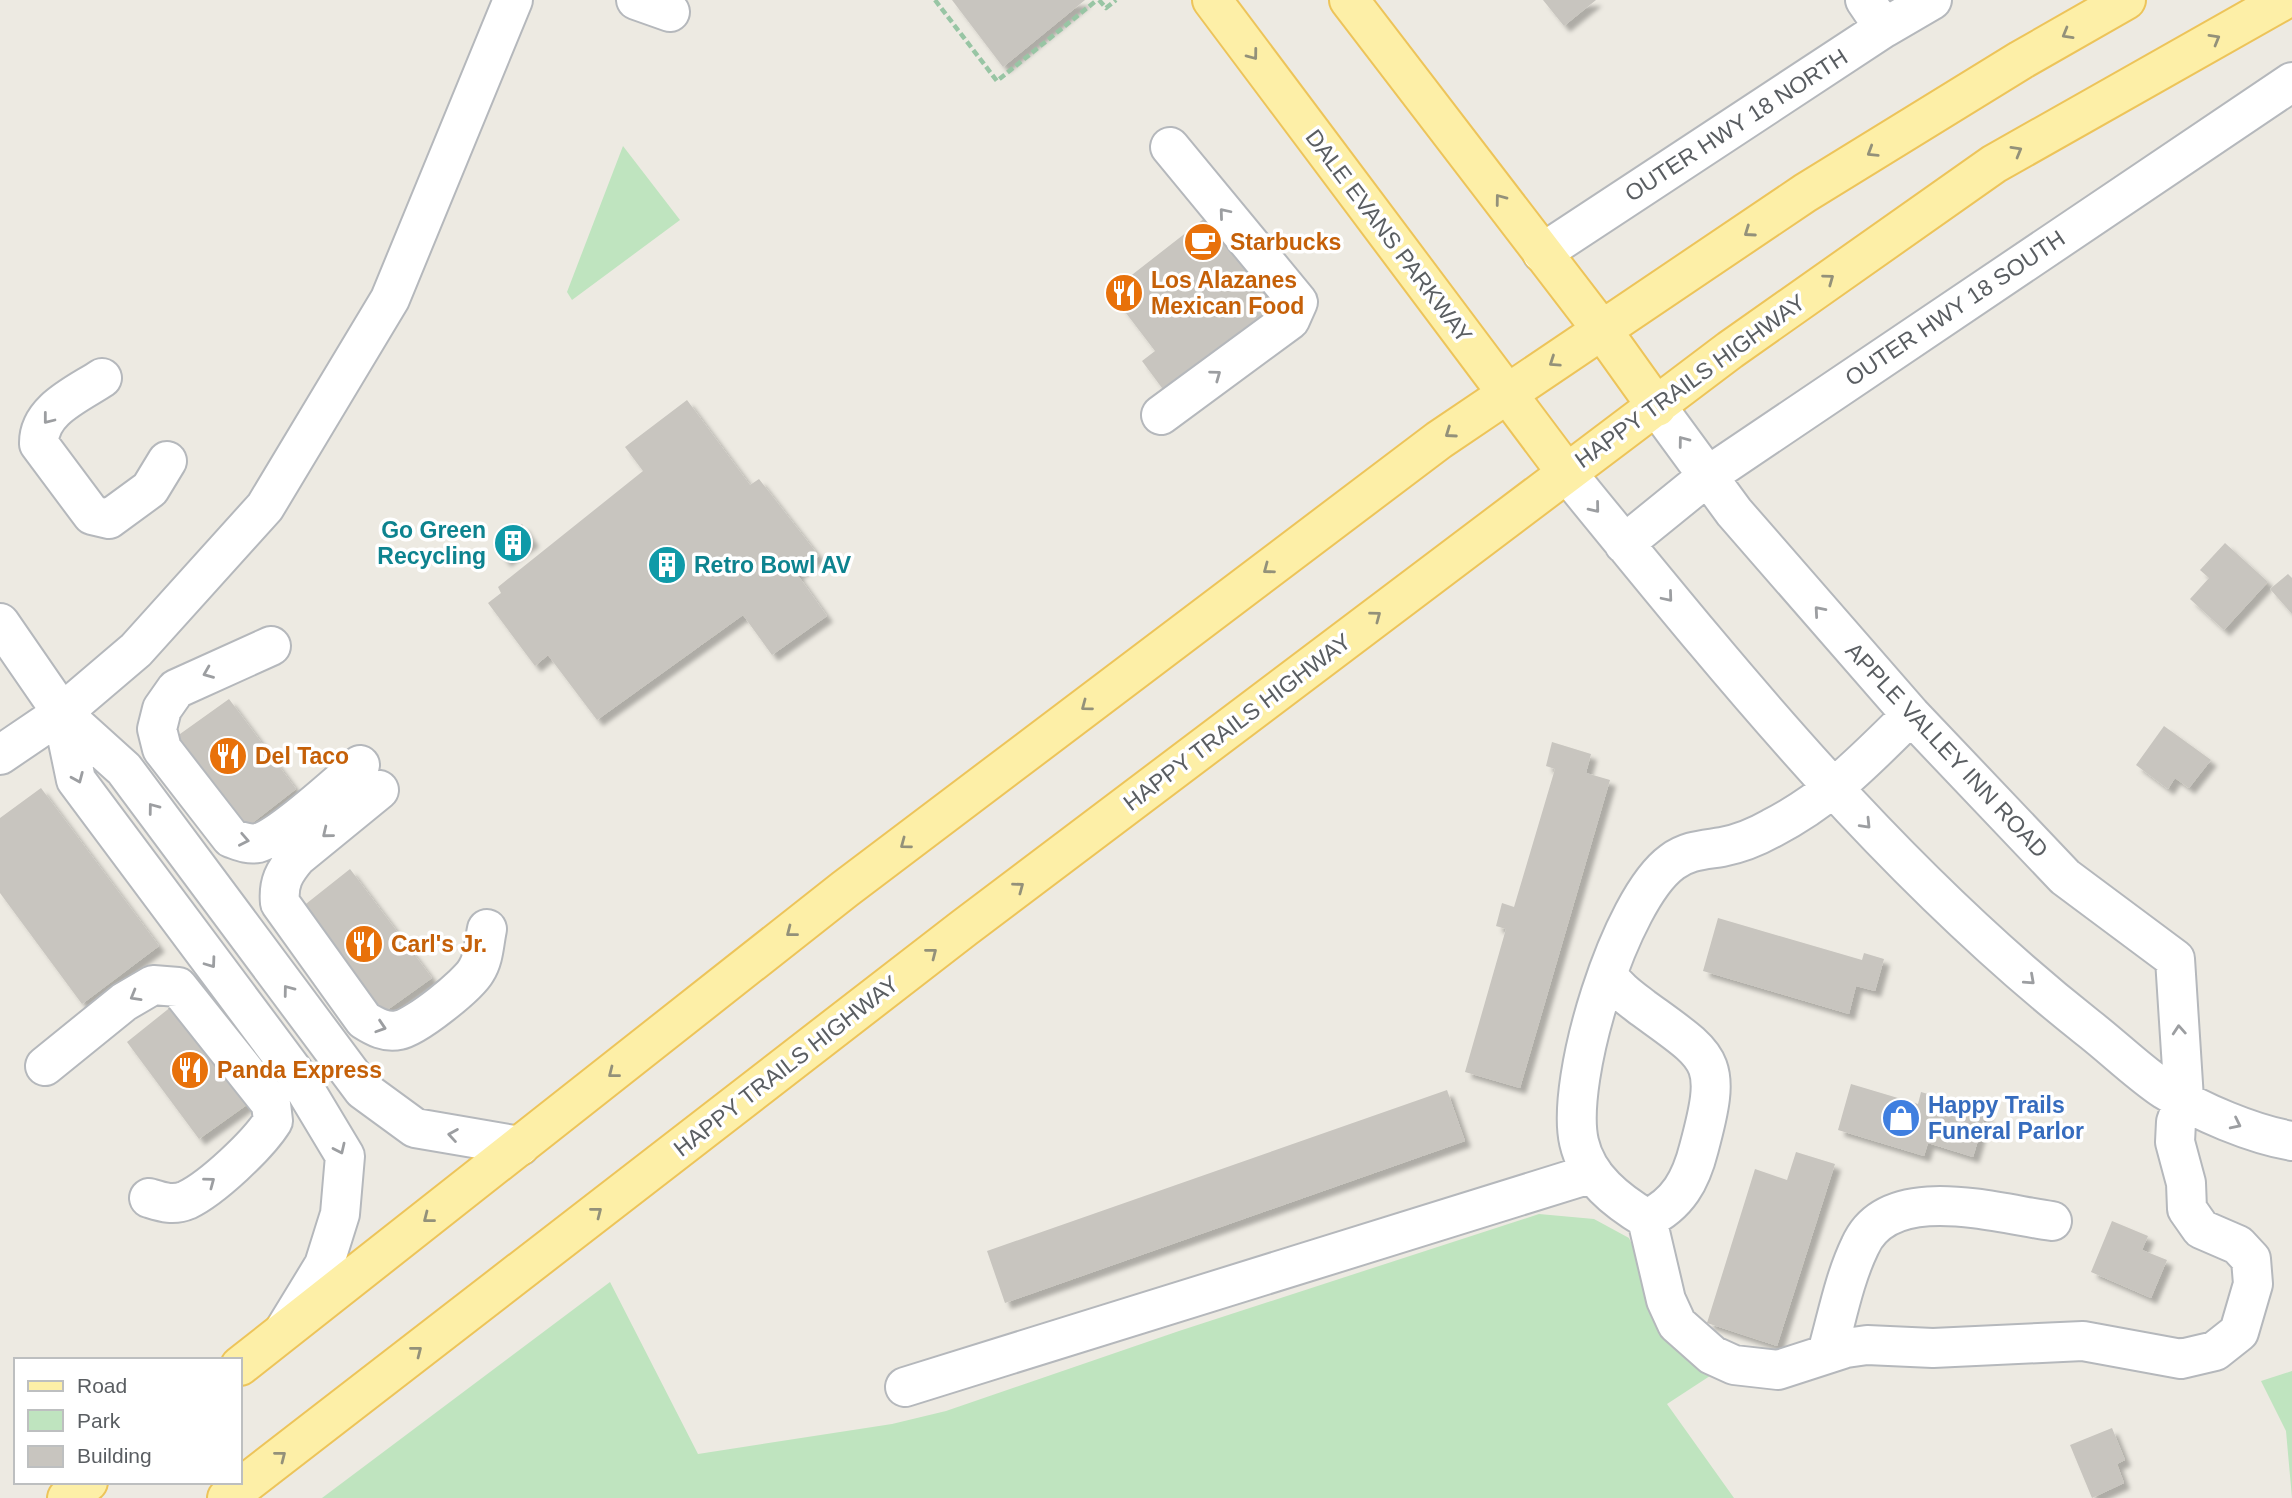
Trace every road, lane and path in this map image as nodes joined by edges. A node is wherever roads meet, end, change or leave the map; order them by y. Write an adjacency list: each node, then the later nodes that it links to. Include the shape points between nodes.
1 (513, 0): 25 (street, via 390,299 265,508 136,650)
2 (935, 0): 3 (path, via 997,81)
3 (1098, 0): 4 (path, via 1106,8)
4 (1116, 0)
5 (1212, 0): 16 (main road, DALE EVANS PARKWAY, one-way to 16)
6 (1349, 0): 13 (main road, one-way to 6)
7 (1932, 0): 10 (street, OUTER HWY 18 NORTH)
8 (2126, 0): 14 (main road, one-way to 14, via 1805,193)
9 (2284, 0): 17 (main road, HAPPY TRAILS HIGHWAY, one-way to 9, via 1847,265 1994,164)
10 (1874, 14): 13 (street, OUTER HWY 18 NORTH)
11 (2292, 82): 21 (street, OUTER HWY 18 SOUTH)
12 (1170, 147): 18 (street, one-way to 12, via 1290,320 1298,302)
13 (1542, 253): 14 (main road)
14 (1602, 330): 16 (main road, one-way to 16); 17 (main road)
15 (102, 378): 19 (street, one-way to 19, via 53,411 38,433 39,444 92,514 109,519 150,489)
16 (1506, 394): 20 (main road, DALE EVANS PARKWAY); 34 (main road, one-way to 34, via 845,889)
17 (1657, 407): 20 (main road, HAPPY TRAILS HIGHWAY); 21 (street, APPLE VALLEY INN ROAD, one-way to 17)
18 (1161, 415)
19 (167, 461)
20 (1566, 472): 22 (street, one-way to 22); 45 (main road, HAPPY TRAILS HIGHWAY, one-way to 20, via 964,928)
21 (1709, 475): 22 (street, OUTER HWY 18 SOUTH); 26 (street, APPLE VALLEY INN ROAD, one-way to 21, via 1734,512)
22 (1624, 544): 28 (street, one-way to 28)
23 (0, 624): 25 (street)
24 (271, 646): 29 (street, one-way to 29, via 176,689 162,709 157,729 162,749 231,838 244,843 259,842 370,778 286,869 279,886 280,903 364,1020 397,1031 414,1025 475,974)
25 (62, 713): 27 (street); 34 (street, one-way to 25, via 415,1128 363,1090 124,769); 39 (street, one-way to 39, via 76,780 297,1076 345,1156 340,1214 324,1265)
26 (1911, 715): 28 (street); 32 (street, APPLE VALLEY INN ROAD, one-way to 26, via 2175,959 2065,877)
27 (0, 755)
28 (1834, 790): 30 (street, via 1771,829 1695,851 1671,863 1634,909); 32 (street, one-way to 32, via 1927,888 2050,997 2166,1090)
29 (487, 929)
30 (1608, 975): 35 (street, via 1576,1098 1579,1143); 37 (street, via 1632,1000 1692,1043 1712,1073 1704,1133 1686,1185 1672,1203)
31 (45, 1066): 36 (street, one-way to 31, via 168,1204 187,1200 230,1167 262,1139 273,1121 271,1104 178,987 153,985 134,996)
32 (2184, 1098): 33 (street, one-way to 33, via 2259,1135); 40 (street, APPLE VALLEY INN ROAD, via 2175,1142 2186,1183 2187,1209 2201,1229 2238,1245 2251,1259 2253,1284 2239,1332 2215,1352 2181,1359 2083,1341 1933,1348 1867,1345)
33 (2292, 1141)
34 (520, 1146): 39 (main road, one-way to 39)
35 (1593, 1173): 37 (street); 42 (street)
36 (149, 1198)
37 (1647, 1219): 40 (street, APPLE VALLEY INN ROAD, via 1666,1300 1677,1324 1693,1340 1734,1365 1756,1370 1778,1370)
38 (2052, 1221): 40 (street, via 1924,1204 1897,1211 1861,1243)
39 (282, 1334): 41 (main road)
40 (1827, 1353)
41 (242, 1364)
42 (905, 1387)
43 (85, 1484): 44 (main road)
44 (67, 1498)
45 (227, 1498)

